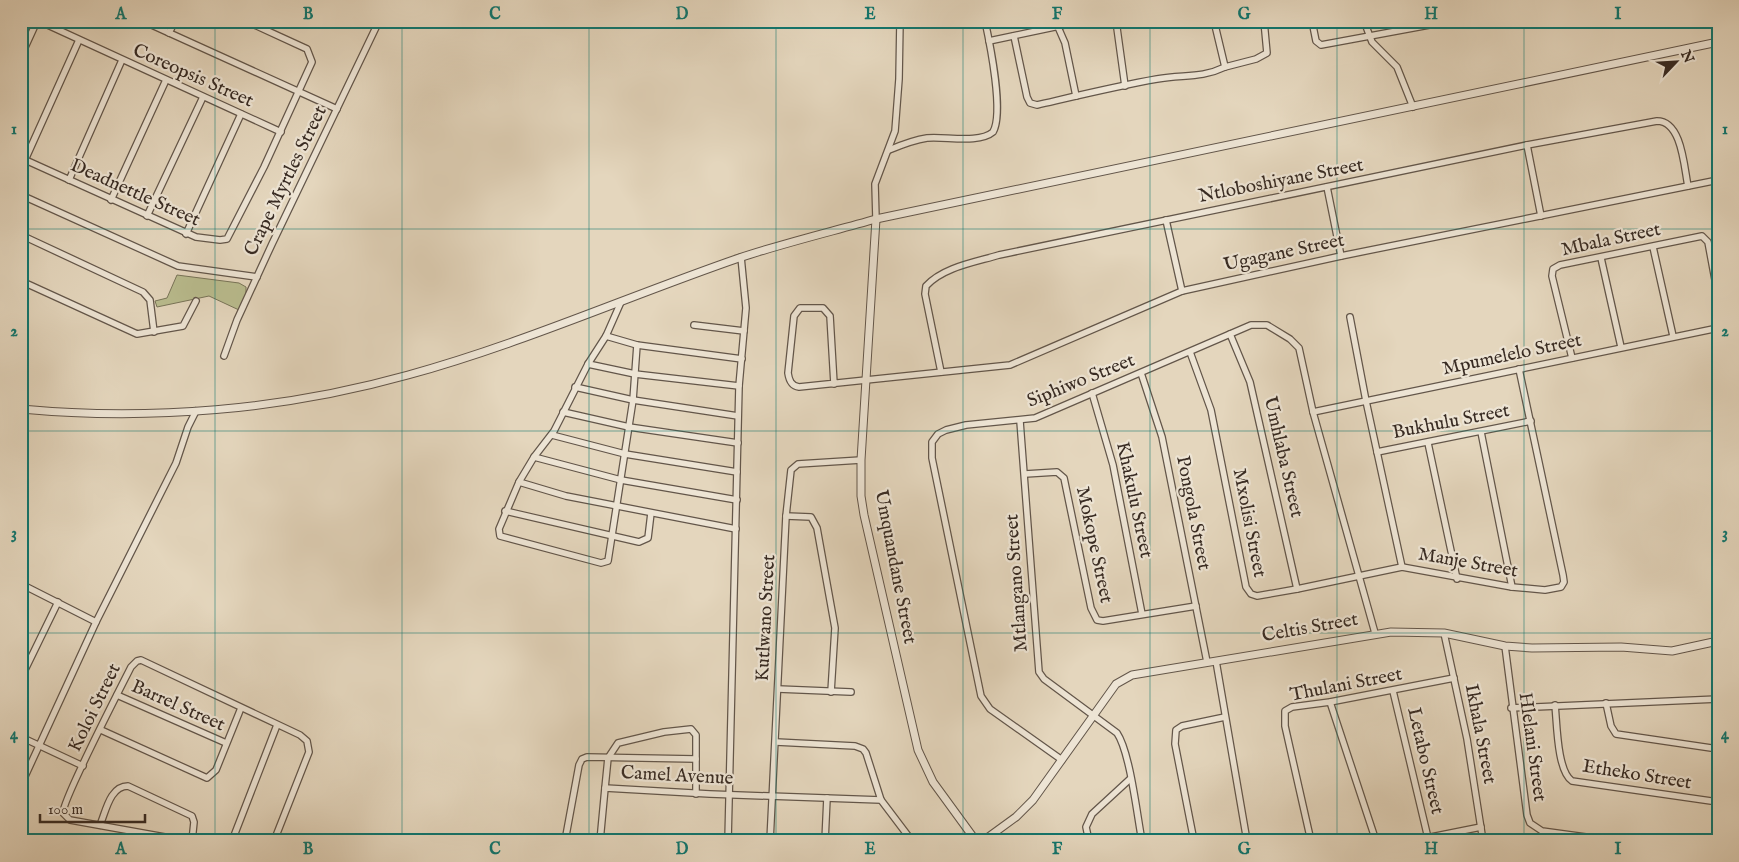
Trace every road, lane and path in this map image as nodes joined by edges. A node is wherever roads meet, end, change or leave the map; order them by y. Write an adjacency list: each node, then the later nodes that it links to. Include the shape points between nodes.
1 (38, 21): 20 (street, Coreopsis Street); 23 (street)
2 (143, 21): 17 (street)
3 (175, 21): 17 (street)
4 (246, 21): 28 (street, Deadnettle Street, via 307,49 311,54 312,62)
5 (379, 21): 32 (street, Crape Myrtles Street)
6 (900, 21): 36 (street, via 897,110)
7 (985, 21): 21 (street)
8 (1083, 21): 16 (street)
9 (1116, 21): 27 (street)
10 (1214, 21): 25 (street)
11 (1264, 21): 25 (street, via 1267,53)
12 (1312, 21): 19 (street, via 1316,41 1321,45)
13 (1364, 21): 19 (street)
14 (1450, 21): 15 (street)
15 (1418, 24): 19 (street)
16 (1058, 27): 18 (street); 29 (street, via 1067,50)
17 (169, 33): 28 (street)
18 (1014, 36): 21 (street); 29 (street, via 1030,103 1036,105)
19 (1368, 37): 31 (street, via 1394,61)
20 (79, 40): 24 (street, Coreopsis Street); 37 (street)
21 (989, 41): 36 (street, via 997,111 993,132 976,138 923,138)
22 (1718, 42): 31 (street)
23 (21, 56)
24 (122, 60): 26 (street, Coreopsis Street); 38 (street)
25 (1225, 67): 27 (street, via 1202,76 1164,78)
26 (166, 80): 30 (street, Coreopsis Street); 43 (street)
27 (1125, 86): 29 (street)
28 (300, 92): 32 (street); 34 (street, Deadnettle Street)
29 (1076, 96)
30 (204, 97): 33 (street, Coreopsis Street); 44 (street)
31 (1413, 107): 46 (street)
32 (337, 109): 54 (street, Crape Myrtles Street)
33 (241, 114): 34 (street, Coreopsis Street); 48 (street)
34 (281, 132): 48 (street, Deadnettle Street, via 227,238)
35 (1528, 145): 40 (street, Ntloboshiyane Street, via 1662,121 1675,130); 41 (street, Ntloboshiyane Street); 45 (street)
36 (889, 150): 46 (street, via 875,184)
37 (23, 159): 38 (street, Deadnettle Street)
38 (69, 180): 43 (street, Deadnettle Street)
39 (1718, 180): 40 (street, Ugagane Street)
40 (1688, 186): 45 (street, Ugagane Street)
41 (1327, 188): 47 (street, Ntloboshiyane Street); 51 (street)
42 (21, 195): 54 (street, via 178,266)
43 (111, 200): 44 (street, Deadnettle Street)
44 (147, 216): 48 (street, Deadnettle Street)
45 (1541, 216): 51 (street, Ugagane Street)
46 (876, 219): 52 (street); 79 (street, Umquandane Street)
47 (1166, 220): 56 (street); 76 (street, Ntloboshiyane Street, via 999,255 931,281 925,294)
48 (186, 234)
49 (21, 235): 64 (street, via 143,292 150,300)
50 (1653, 247): 53 (street, Mbala Street); 57 (street, Mbala Street, via 1705,237); 67 (street)
51 (1341, 256): 56 (street, Ugagane Street)
52 (741, 257): 59 (street); 63 (street, via 746,295)
53 (1601, 258): 69 (street); 72 (street, Mbala Street, via 1553,269)
54 (257, 277): 71 (street, Crape Myrtles Street)
55 (21, 281): 64 (street, via 131,332)
56 (1182, 291): 76 (street, Ugagane Street, via 1015,364)
57 (1718, 296)
58 (196, 301): 64 (street, via 183,326)
59 (621, 302): 66 (street); 87 (street, via 407,376 291,401)
60 (1350, 317): 85 (street, Manje Street)
61 (694, 325): 63 (street)
62 (1718, 328): 67 (street, Mpumelelo Street)
63 (744, 331): 73 (street)
64 (154, 332)
65 (1230, 334): 70 (street, Siphiwo Street); 89 (street, Siphiwo Street, via 1262,324 1296,344); 118 (street, Umhlaba Street, via 1250,382)
66 (606, 336): 68 (street); 74 (street)
67 (1673, 336): 69 (street, Mpumelelo Street)
68 (637, 345): 73 (street); 78 (street)
69 (1621, 347): 72 (street, Mpumelelo Street)
70 (1190, 352): 77 (street, Siphiwo Street); 118 (street, Mxolisi Street, via 1214,424 1246,587 1257,596)
71 (224, 356)
72 (1572, 358): 75 (street, Mpumelelo Street)
73 (742, 359): 81 (street)
74 (588, 364): 78 (street); 82 (street)
75 (1519, 369): 85 (street, Mpumelelo Street); 92 (street, Manje Street)
76 (941, 372): 79 (street, Ugagane Street)
77 (1141, 373): 83 (street, Siphiwo Street); 120 (street, Pongola Street, via 1162,436)
78 (635, 374): 81 (street); 84 (street)
79 (866, 382): 80 (street, Ugagane Street); 101 (street, Umquandane Street)
80 (834, 384): 80 (street, Ugagane Street, via 799,387 790,381 794,316 800,308 822,308 830,316)
81 (739, 386): 90 (street)
82 (575, 387): 84 (street); 88 (street)
83 (1092, 393): 91 (street, Siphiwo Street, via 1046,414); 121 (street, Khakulu Street, via 1114,472)
84 (633, 400): 90 (street); 93 (street)
85 (1366, 401): 89 (street, Mpumelelo Street); 98 (street, Manje Street)
86 (21, 410): 87 (street, via 119,414)
87 (196, 411): 122 (street, via 176,463)
88 (563, 412): 93 (street); 95 (street)
89 (1313, 412): 114 (street, Siphiwo Street)
90 (738, 416): 96 (street)
91 (1020, 421): 103 (street, Mtlangano Street); 153 (street, Siphiwo Street, via 966,425 946,430 932,442 932,458 981,696 990,709)
92 (1530, 421): 94 (street, Bukhulu Street); 117 (street, Manje Street, via 1564,582 1555,589)
93 (629, 427): 96 (street); 99 (street)
94 (1481, 432): 97 (street, Bukhulu Street); 117 (street)
95 (552, 435): 99 (street); 100 (street)
96 (738, 443): 102 (street)
97 (1428, 443): 98 (street, Bukhulu Street); 115 (street)
98 (1378, 452): 113 (street, Manje Street)
99 (625, 454): 102 (street); 104 (street)
100 (534, 457): 104 (street); 105 (street)
101 (861, 460): 110 (street, Kutlwano Street, via 792,467); 177 (street, Umquandane Street, via 864,515 918,750 933,782)
102 (737, 472): 106 (street)
103 (1025, 474): 121 (street, Mokope Street, via 1056,472 1064,478 1091,608 1097,620); 142 (street, Mtlangano Street, via 1038,669 1044,679)
104 (621, 480): 106 (street); 107 (street)
105 (519, 482): 107 (street); 108 (street)
106 (737, 500): 111 (street)
107 (616, 507): 109 (street); 112 (street)
108 (505, 511): 112 (street); 112 (street, via 498,532 500,536 601,563 609,559)
109 (651, 513): 111 (street); 112 (street, via 648,536 644,541)
110 (786, 516): 131 (street, Kutlwano Street); 133 (street, via 811,517 817,528 835,628)
111 (736, 529): 159 (street)
112 (611, 536)
113 (1402, 567): 114 (street, Mxolisi Street); 115 (street, Manje Street)
114 (1359, 576): 118 (street, Mxolisi Street); 123 (street, Siphiwo Street)
115 (1457, 578): 117 (street, Manje Street)
116 (21, 585): 119 (street)
117 (1512, 588)
118 (1297, 589)
119 (58, 602): 122 (street); 129 (street)
120 (1196, 606): 121 (street, Mokope Street); 128 (street, Pongola Street)
121 (1142, 614)
122 (96, 622): 149 (street)
123 (1375, 633): 124 (street, Celtis Street); 127 (street, Celtis Street)
124 (1444, 633): 126 (street, Celtis Street); 130 (street, Ikhala Street)
125 (1718, 641): 126 (street, Celtis Street, via 1672,651)
126 (1505, 646): 141 (street, Hlelani Street)
127 (1216, 661): 128 (street, Celtis Street); 143 (street)
128 (1207, 662): 142 (street, Celtis Street, via 1126,676 1116,684)
129 (21, 678)
130 (1454, 678): 132 (street, Thulani Street); 165 (street, Ikhala Street)
131 (778, 689): 133 (street); 147 (street, Kutlwano Street)
132 (1393, 691): 137 (street, Thulani Street); 166 (street, Letabo Street)
133 (830, 692): 134 (street)
134 (851, 692)
135 (118, 695): 140 (street, Koloi Street, via 133,664 141,660); 145 (street, Koloi Street); 148 (street, Barrel Street)
136 (1718, 699): 138 (street)
137 (1330, 702): 183 (street, Thulani Street, via 1292,707 1283,714); 184 (street)
138 (1606, 703): 139 (street); 150 (street, via 1611,726 1622,736)
139 (1555, 705): 141 (street); 163 (street, Etheko Street, via 1563,768 1572,781)
140 (241, 708): 144 (street, Koloi Street); 148 (street)
141 (1511, 708): 187 (street, Hlelani Street, via 1526,815 1530,822 1542,831)
142 (1094, 716): 153 (street, Celtis Street); 155 (street, Mtlangano Street, via 1121,739)
143 (1225, 717): 181 (street, via 1176,730 1175,744); 182 (street)
144 (278, 725): 169 (street); 170 (street, Koloi Street, via 304,738 310,749)
145 (101, 730): 148 (street, via 206,778 216,770); 154 (street, Koloi Street)
146 (21, 737): 149 (street)
147 (776, 742): 160 (street, Kutlwano Street); 162 (street, via 863,748)
148 (226, 743)
149 (40, 746): 154 (street); 156 (street)
150 (1718, 749)
151 (608, 758): 152 (street); 152 (street, via 614,747 623,741 687,728 696,735); 157 (street); 171 (street, via 587,757 580,761)
152 (696, 760): 158 (street)
153 (1062, 760): 178 (street, Celtis Street, via 1026,808)
154 (82, 766): 164 (street, Koloi Street, via 63,813 70,820)
155 (1130, 780): 179 (street, via 1092,814 1086,827); 180 (street, Mtlangano Street)
156 (21, 785)
157 (605, 788): 158 (street, Camel Avenue); 172 (street, Camel Avenue)
158 (696, 794): 159 (street, Camel Avenue)
159 (728, 794): 160 (street, Camel Avenue); 173 (street)
160 (772, 795): 161 (street, Camel Avenue); 174 (street, Kutlwano Street)
161 (827, 798): 162 (street, Camel Avenue); 175 (street)
162 (881, 800): 176 (street)
163 (1718, 802)
164 (100, 826): 167 (street, Koloi Street); 168 (street, via 114,792 121,786 128,786 192,816)
165 (1481, 827): 166 (street); 186 (street, Ikhala Street)
166 (1428, 838): 185 (street)
167 (187, 841)
168 (192, 841)
169 (232, 841)
170 (274, 841)
171 (565, 841)
172 (600, 841)
173 (728, 841)
174 (770, 841)
175 (825, 841)
176 (912, 841)
177 (976, 841)
178 (983, 841)
179 (1089, 841)
180 (1142, 841)
181 (1194, 841)
182 (1247, 841)
183 (1311, 841)
184 (1376, 841)
185 (1411, 841)
186 (1483, 841)
187 (1615, 841)

